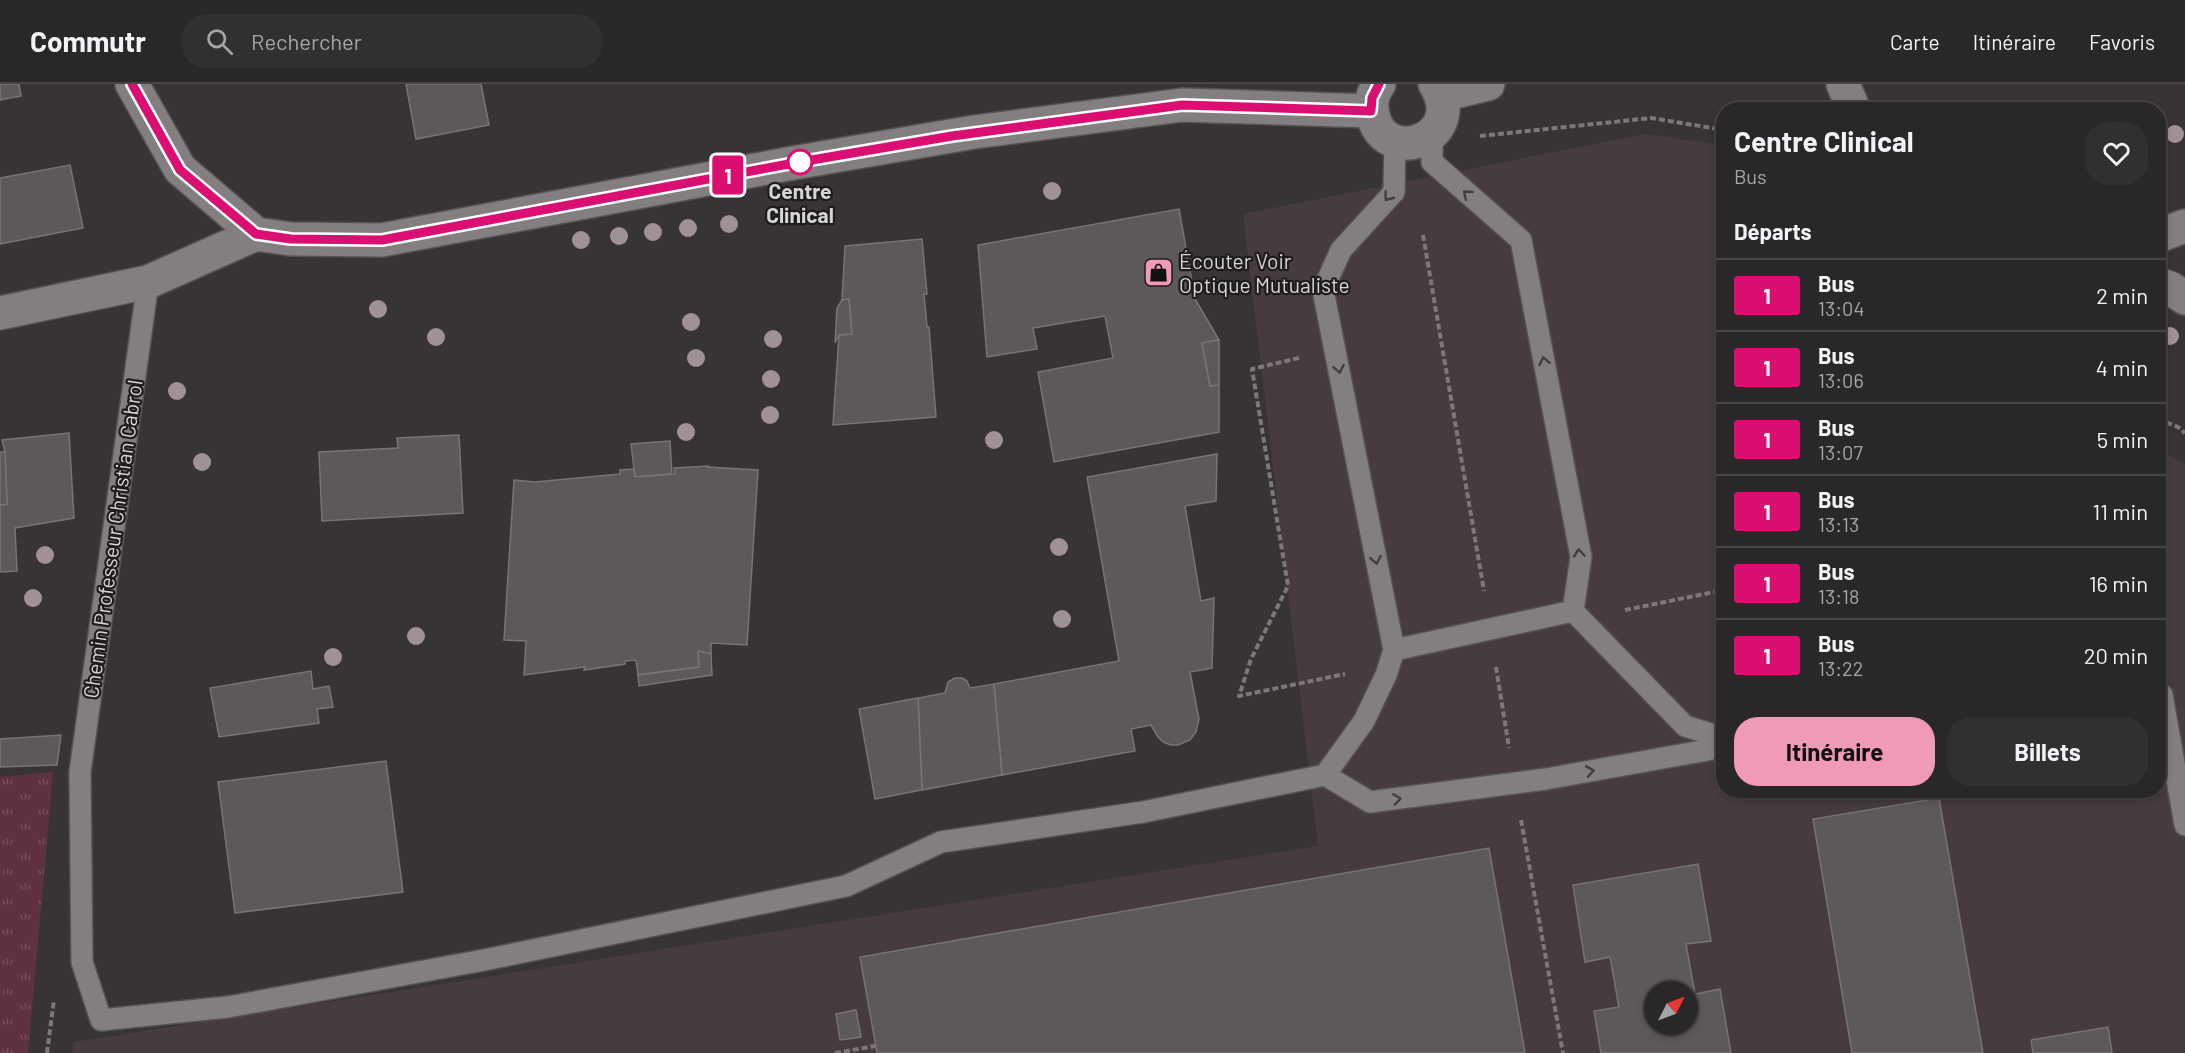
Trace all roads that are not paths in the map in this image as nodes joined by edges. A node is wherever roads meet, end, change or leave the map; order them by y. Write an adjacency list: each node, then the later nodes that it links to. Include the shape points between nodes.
1 (132, 84): 11 (street, via 180,170)
2 (1488, 84): 4 (street)
3 (1843, 84): 6 (street)
4 (1439, 89): 8 (street, via 1443,116)
5 (1375, 97): 7 (street, via 1376,126); 11 (street, via 1182,105 952,136 382,240 291,239)
6 (1851, 102)
7 (1395, 141): 8 (street, via 1421,141); 17 (lane, one-way to 17, via 1394,192 1341,250 1323,290)
8 (1432, 148): 16 (lane, one-way to 8, via 1581,557 1521,240)
9 (2185, 226): 10 (street)
10 (2166, 233)
11 (256, 234): 12 (street)
12 (148, 282): 15 (street); 21 (lane, Chemin Professeur Christian Cabrol, via 80,772 82,962 101,1020 228,1007 495,958 846,886 941,842 1143,812)
13 (2166, 287): 14 (street)
14 (2185, 298)
15 (0, 313)
16 (1573, 611): 17 (lane); 19 (lane, via 1685,726)
17 (1394, 650): 21 (lane, via 1364,721)
18 (2166, 718): 22 (lane)
19 (1716, 736)
20 (1716, 748): 21 (lane, one-way to 20, via 1370,802 1546,779)
21 (1325, 775)
22 (2185, 825)

